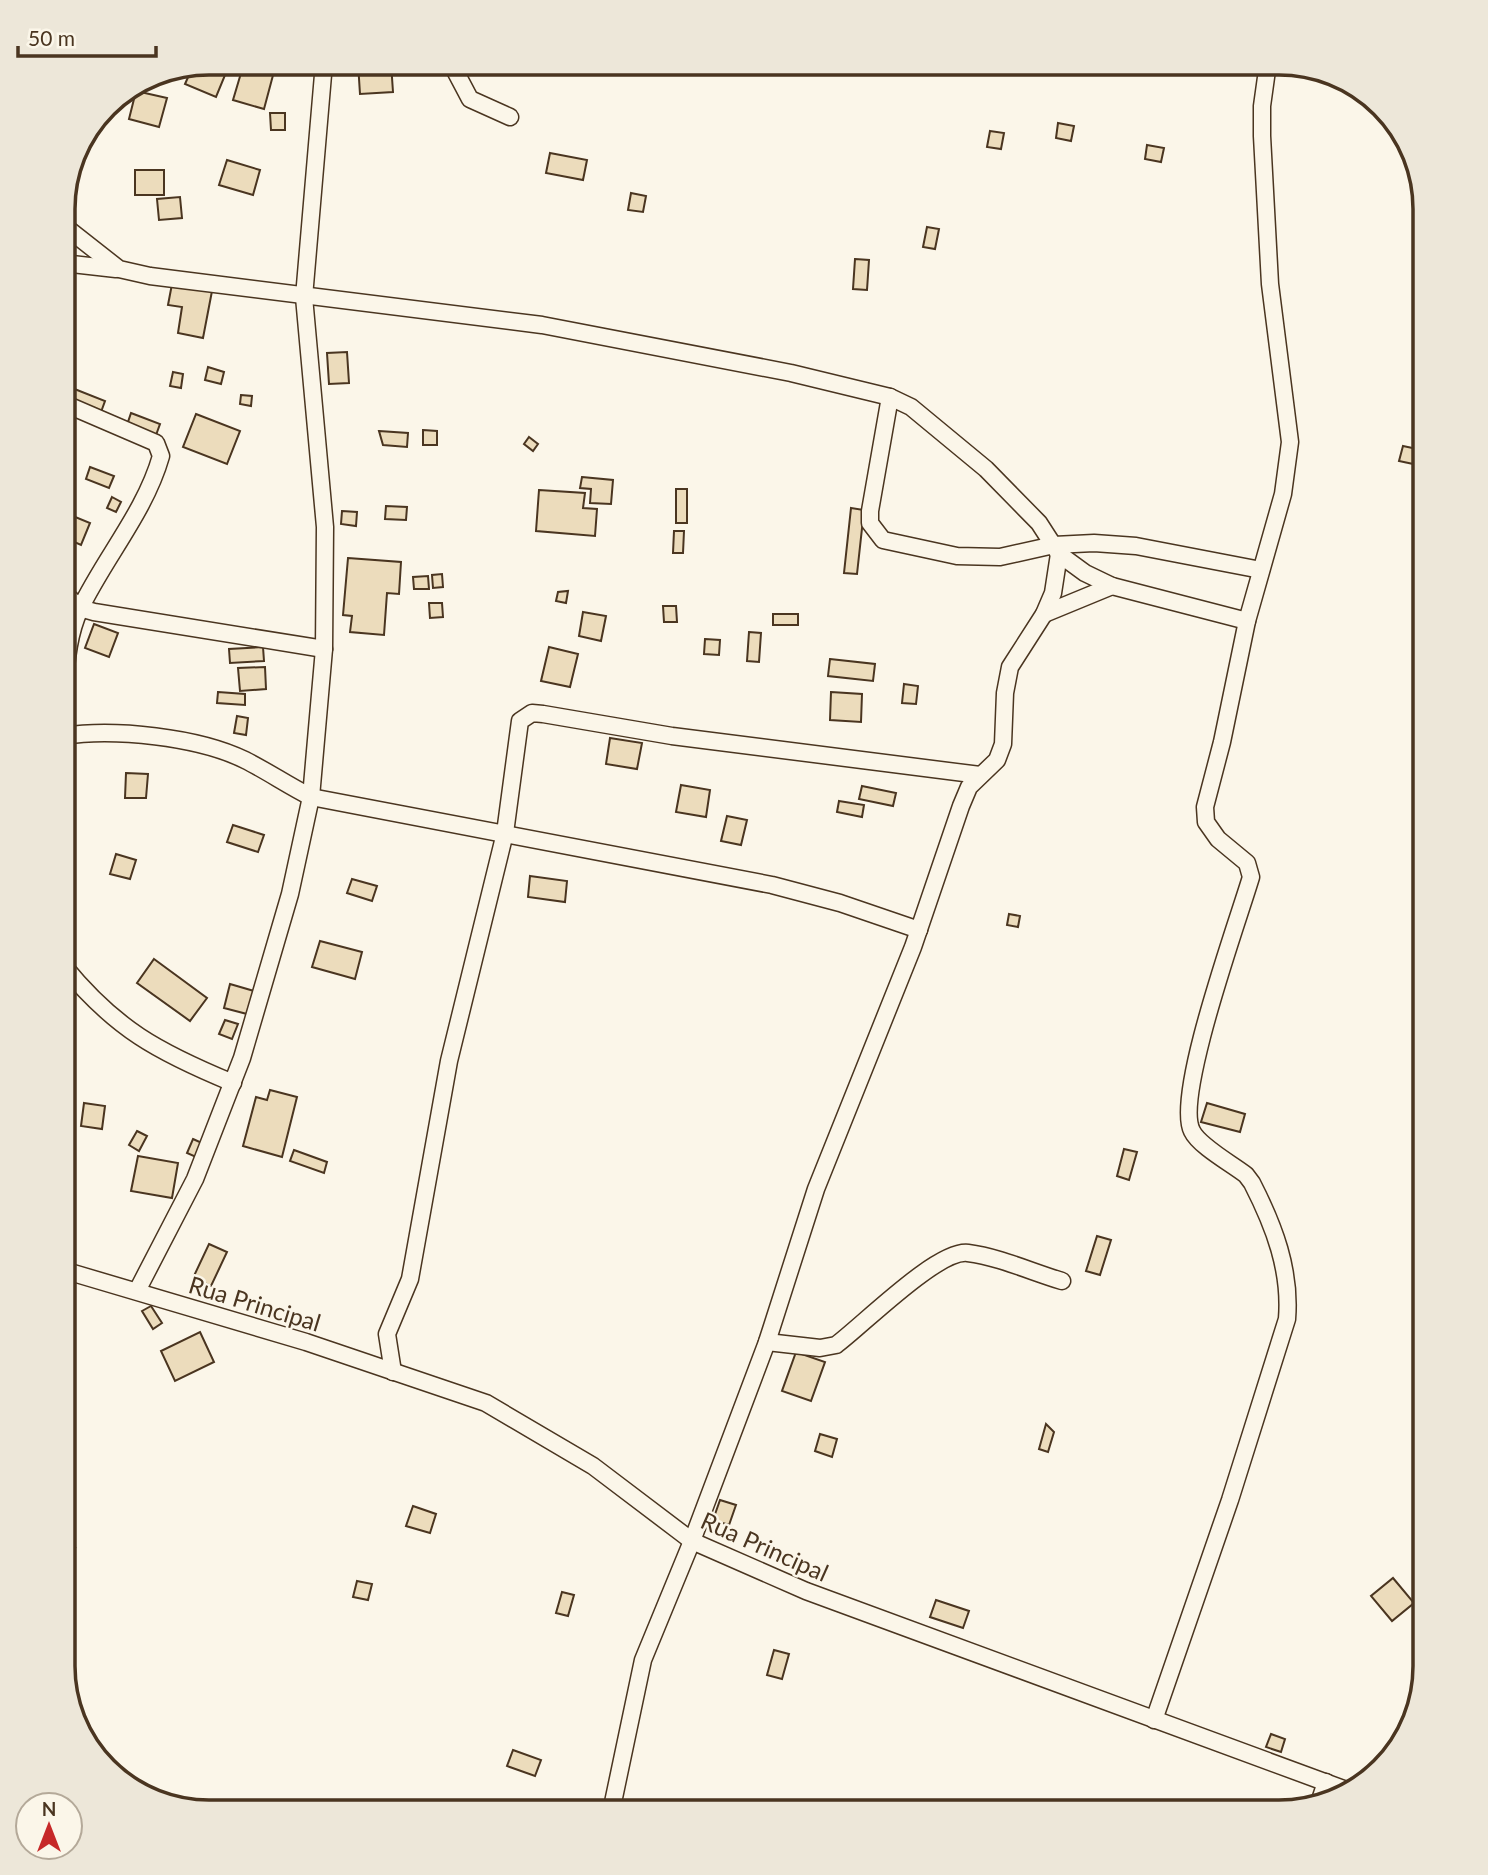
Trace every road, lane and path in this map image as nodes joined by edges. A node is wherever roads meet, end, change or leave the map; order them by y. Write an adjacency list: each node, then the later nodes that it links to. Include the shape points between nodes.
1 (323, 76): 8 (street)
2 (458, 76): 4 (street, via 470,99)
3 (1266, 76): 12 (street, via 1262,136 1272,320 1290,442 1283,494)
4 (510, 117)
5 (76, 235): 7 (street)
6 (76, 264): 7 (street)
7 (119, 269): 8 (street)
8 (304, 297): 9 (street, via 542,325); 19 (street, via 325,527)
9 (890, 397): 11 (street, via 911,407 986,469 1039,523); 11 (street, via 870,511 870,523 883,540 978,559)
10 (76, 409): 15 (street, via 156,443 161,456 128,528)
11 (1057, 550): 12 (street, via 1094,543 1136,546); 13 (street, via 1085,573); 16 (street, via 1054,593)
12 (1261, 570): 17 (street)
13 (1112, 586): 16 (street); 17 (street)
14 (76, 604): 15 (street)
15 (80, 608): 18 (street); 19 (street)
16 (1044, 614): 21 (street, via 1010,667 1003,744 997,760)
17 (1247, 621): 33 (street, via 1205,807 1206,822 1218,839 1247,863 1251,877 1192,1075 1189,1119 1197,1138 1252,1183 1282,1256 1289,1299 1287,1319 1230,1500)
18 (76, 622)
19 (324, 649): 22 (street)
20 (76, 734): 22 (street, via 125,733 219,751 244,759)
21 (980, 775): 23 (street, via 672,736 532,713 520,721); 24 (street, via 961,806)
22 (311, 797): 23 (street); 26 (street, via 290,894)
23 (505, 833): 24 (street, via 772,885); 31 (street, via 449,1062 410,1279 387,1334)
24 (919, 930): 30 (street, via 816,1189)
25 (75, 979): 26 (street, via 106,1013 139,1038 170,1057)
26 (233, 1083): 29 (street, via 195,1179)
27 (75, 1273): 29 (street, Rua Principal)
28 (1062, 1281): 30 (street, via 966,1252 928,1269 836,1345 820,1348)
29 (137, 1291): 31 (street, Rua Principal)
30 (766, 1342): 32 (street)
31 (393, 1372): 32 (street, Rua Principal, via 486,1403 516,1418 593,1466)
32 (692, 1541): 33 (street, Rua Principal, via 806,1591); 37 (street, via 643,1660)
33 (1154, 1720): 34 (street, Rua Principal)
34 (1326, 1782): 35 (street, Rua Principal); 36 (street)
35 (1337, 1786)
36 (1322, 1793)
37 (614, 1800)

